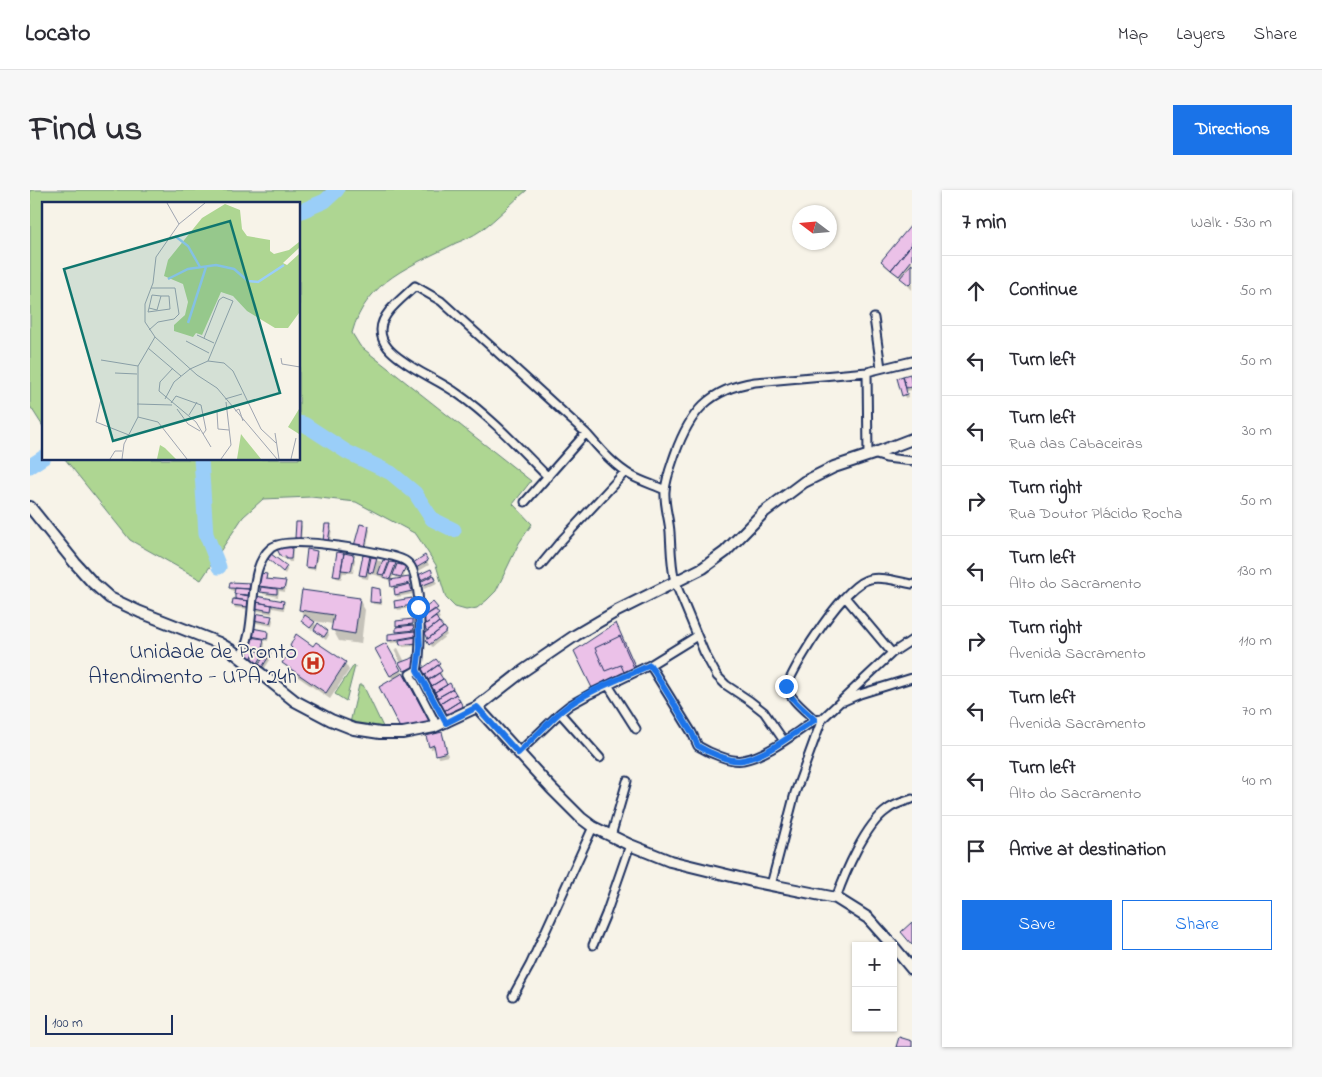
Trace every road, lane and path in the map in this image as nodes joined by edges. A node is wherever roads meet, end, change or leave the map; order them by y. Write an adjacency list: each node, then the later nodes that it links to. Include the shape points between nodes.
1 (874, 318): 3 (street)
2 (912, 361): 3 (street)
3 (882, 368): 4 (street)
4 (867, 372): 7 (street); 11 (street, via 755,382 714,394 695,412 685,429)
5 (586, 433): 9 (street); 10 (street); 10 (street, via 441,300 416,286 387,314 381,329 389,351 459,394 503,431)
6 (912, 438): 7 (street)
7 (871, 455): 8 (street); 15 (street, via 834,467 804,482 764,512 725,552 704,568)
8 (912, 461)
9 (625, 472): 11 (street); 14 (street)
10 (548, 477): 12 (street)
11 (665, 490): 15 (street)
12 (525, 502)
13 (30, 507): 21 (street, via 75,563 110,598 219,643)
14 (540, 566)
15 (675, 582): 18 (street); 26 (street, via 576,635)
16 (912, 584): 17 (street, via 870,578)
17 (845, 597): 20 (street); 28 (street, via 821,625 786,686 796,700)
18 (697, 636): 22 (street); 31 (street, via 717,676 764,712)
19 (912, 640): 20 (street)
20 (892, 653): 25 (street)
21 (240, 657): 29 (street, via 294,701 354,729 393,734); 29 (street, via 249,631 256,577 262,559 270,549 293,542 392,556 410,564 417,583 420,647 417,670)
22 (650, 665): 24 (street); 31 (street, via 698,746 713,754 741,761)
23 (912, 678): 25 (street, via 860,694)
24 (608, 685): 27 (street); 30 (street)
25 (837, 705): 28 (street)
26 (477, 707): 29 (street); 32 (street)
27 (560, 713): 32 (street); 33 (street)
28 (818, 719): 31 (street); 39 (street)
29 (441, 724)
30 (636, 729)
31 (784, 741)
32 (518, 753): 36 (street)
33 (600, 758)
34 (627, 782): 37 (street)
35 (912, 799): 40 (street, via 880,815 848,866)
36 (593, 827): 37 (street); 45 (street)
37 (610, 836): 38 (street)
38 (630, 845): 39 (street, via 670,861); 42 (street)
39 (771, 884): 40 (street)
40 (836, 898): 41 (street, via 868,918)
41 (889, 942)
42 (593, 945)
43 (897, 951): 44 (street)
44 (912, 969)
45 (514, 996)

